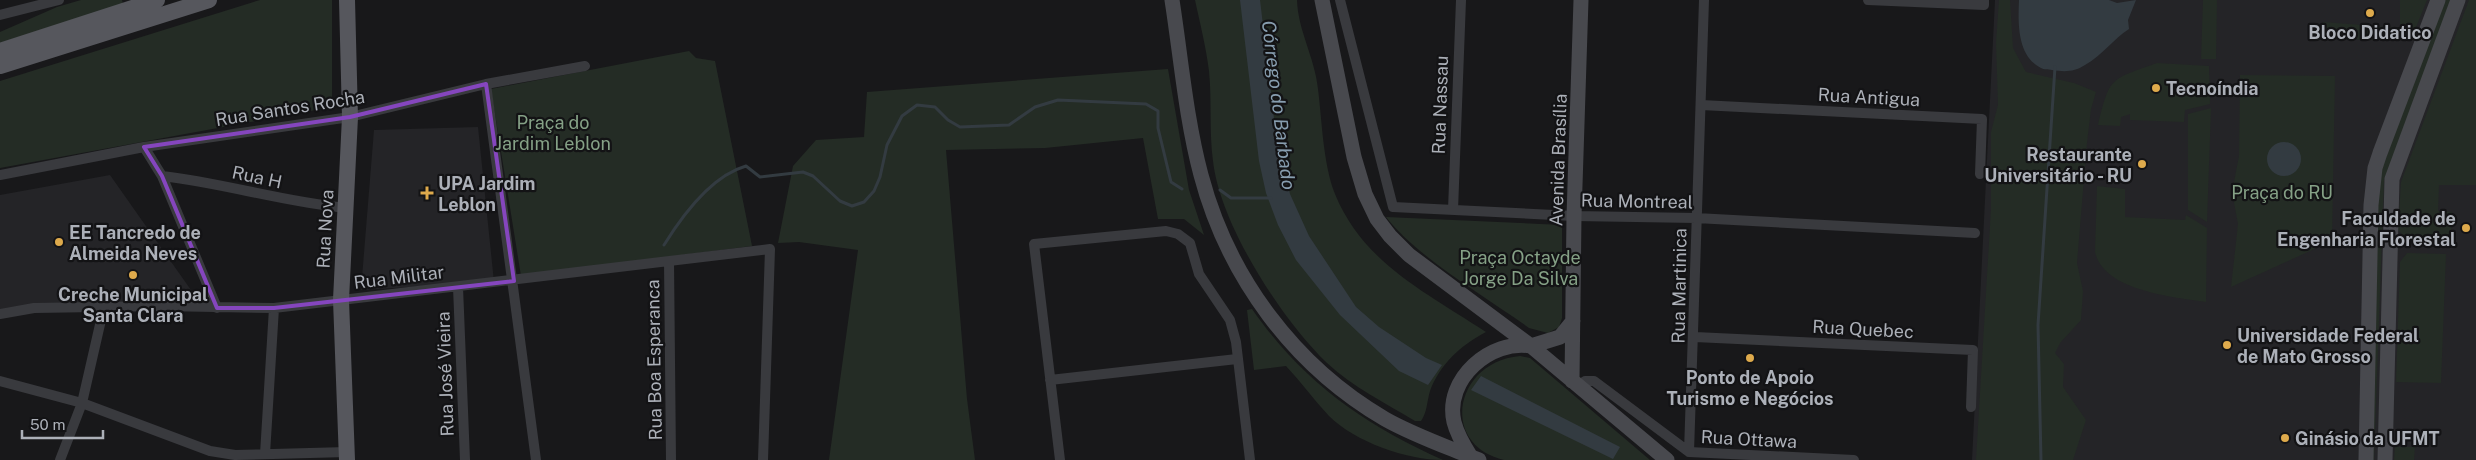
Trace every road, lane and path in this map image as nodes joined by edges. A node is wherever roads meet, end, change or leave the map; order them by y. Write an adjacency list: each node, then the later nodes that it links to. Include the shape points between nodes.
1 (58, 0): 16 (street)
2 (157, 0): 15 (main road)
3 (209, 0): 18 (main road)
4 (346, 0): 22 (main road, Rua Nova)
5 (1172, 0): 53 (street, via 1200,175 1222,236 1246,284 1303,355 1360,403 1413,433)
6 (1322, 0): 42 (street, via 1354,157 1365,194 1377,219 1409,255)
7 (1340, 0): 28 (street, Rua Montreal, via 1393,207)
8 (1460, 0): 28 (street, Rua Nassau)
9 (1582, 0): 29 (street, Avenida Brasília)
10 (1704, 0): 21 (street, Rua Martinica)
11 (1868, 0): 12 (street, via 1984,6)
12 (1984, 0)
13 (2438, 0): 63 (street, via 2375,168 2371,205)
14 (2458, 0): 64 (street, via 2392,179)
15 (133, 4): 17 (main road)
16 (0, 15)
17 (0, 51)
18 (0, 66)
19 (584, 66): 20 (street, Rua Santos Rocha)
20 (486, 84): 22 (street, Rua Santos Rocha); 33 (street)
21 (1701, 104): 24 (street, Rua Antigua, via 1982,119); 30 (street, Rua Martinica)
22 (350, 117): 23 (street, Rua Santos Rocha); 27 (main road, Rua Nova)
23 (144, 147): 25 (street, Rua Santos Rocha); 26 (street)
24 (1980, 174)
25 (0, 175)
26 (162, 176): 27 (street, Rua H, via 209,182 308,204); 37 (street)
27 (346, 208): 35 (main road, Rua Nova)
28 (1453, 210): 29 (street, Rua Montreal)
29 (1574, 216): 30 (street, Rua Montreal); 40 (street, Avenida Brasília)
30 (1696, 218): 31 (street, Rua Montreal); 41 (street, Rua Martinica)
31 (1974, 234)
32 (669, 260): 33 (street, Rua Militar); 57 (street, Rua Boa Esperanca); 58 (street, Rua Militar, via 770,249)
33 (514, 280): 34 (street, Rua Militar); 56 (street)
34 (458, 287): 35 (street, Rua Militar); 55 (street, Rua José Vieira)
35 (341, 300): 38 (street, Rua Militar); 51 (main road, Rua Nova)
36 (104, 307): 37 (street, Rua Militar); 39 (street, Rua Militar, via 34,308); 47 (street)
37 (217, 308): 38 (street, Rua Militar)
38 (274, 308): 50 (street)
39 (0, 314)
40 (1573, 321): 42 (street, via 1560,337); 46 (street, Avenida Brasília)
41 (1694, 337): 48 (street, Rua Quebec, via 1973,350); 49 (street, Rua Martinica)
42 (1525, 346): 46 (street); 53 (street, via 1497,350 1481,358 1468,371 1455,395 1454,421)
43 (1237, 359): 44 (street); 44 (street, via 1230,320 1199,274 1190,243 1178,234 1166,231 1034,244); 60 (street)
44 (1050, 380): 59 (street)
45 (0, 381): 47 (street)
46 (1575, 383): 49 (street, Rua Ottawa, via 1594,381); 61 (street)
47 (82, 403): 52 (street, via 210,452); 54 (street)
48 (1971, 407)
49 (1689, 452): 62 (street, Rua Ottawa)
50 (265, 454): 51 (street); 52 (street)
51 (347, 456)
52 (234, 457)
53 (1475, 458)
54 (60, 460)
55 (465, 460)
56 (536, 460)
57 (671, 460)
58 (763, 460)
59 (1060, 460)
60 (1250, 460)
61 (1667, 460)
62 (1854, 460)
63 (2366, 460)
64 (2385, 460)

